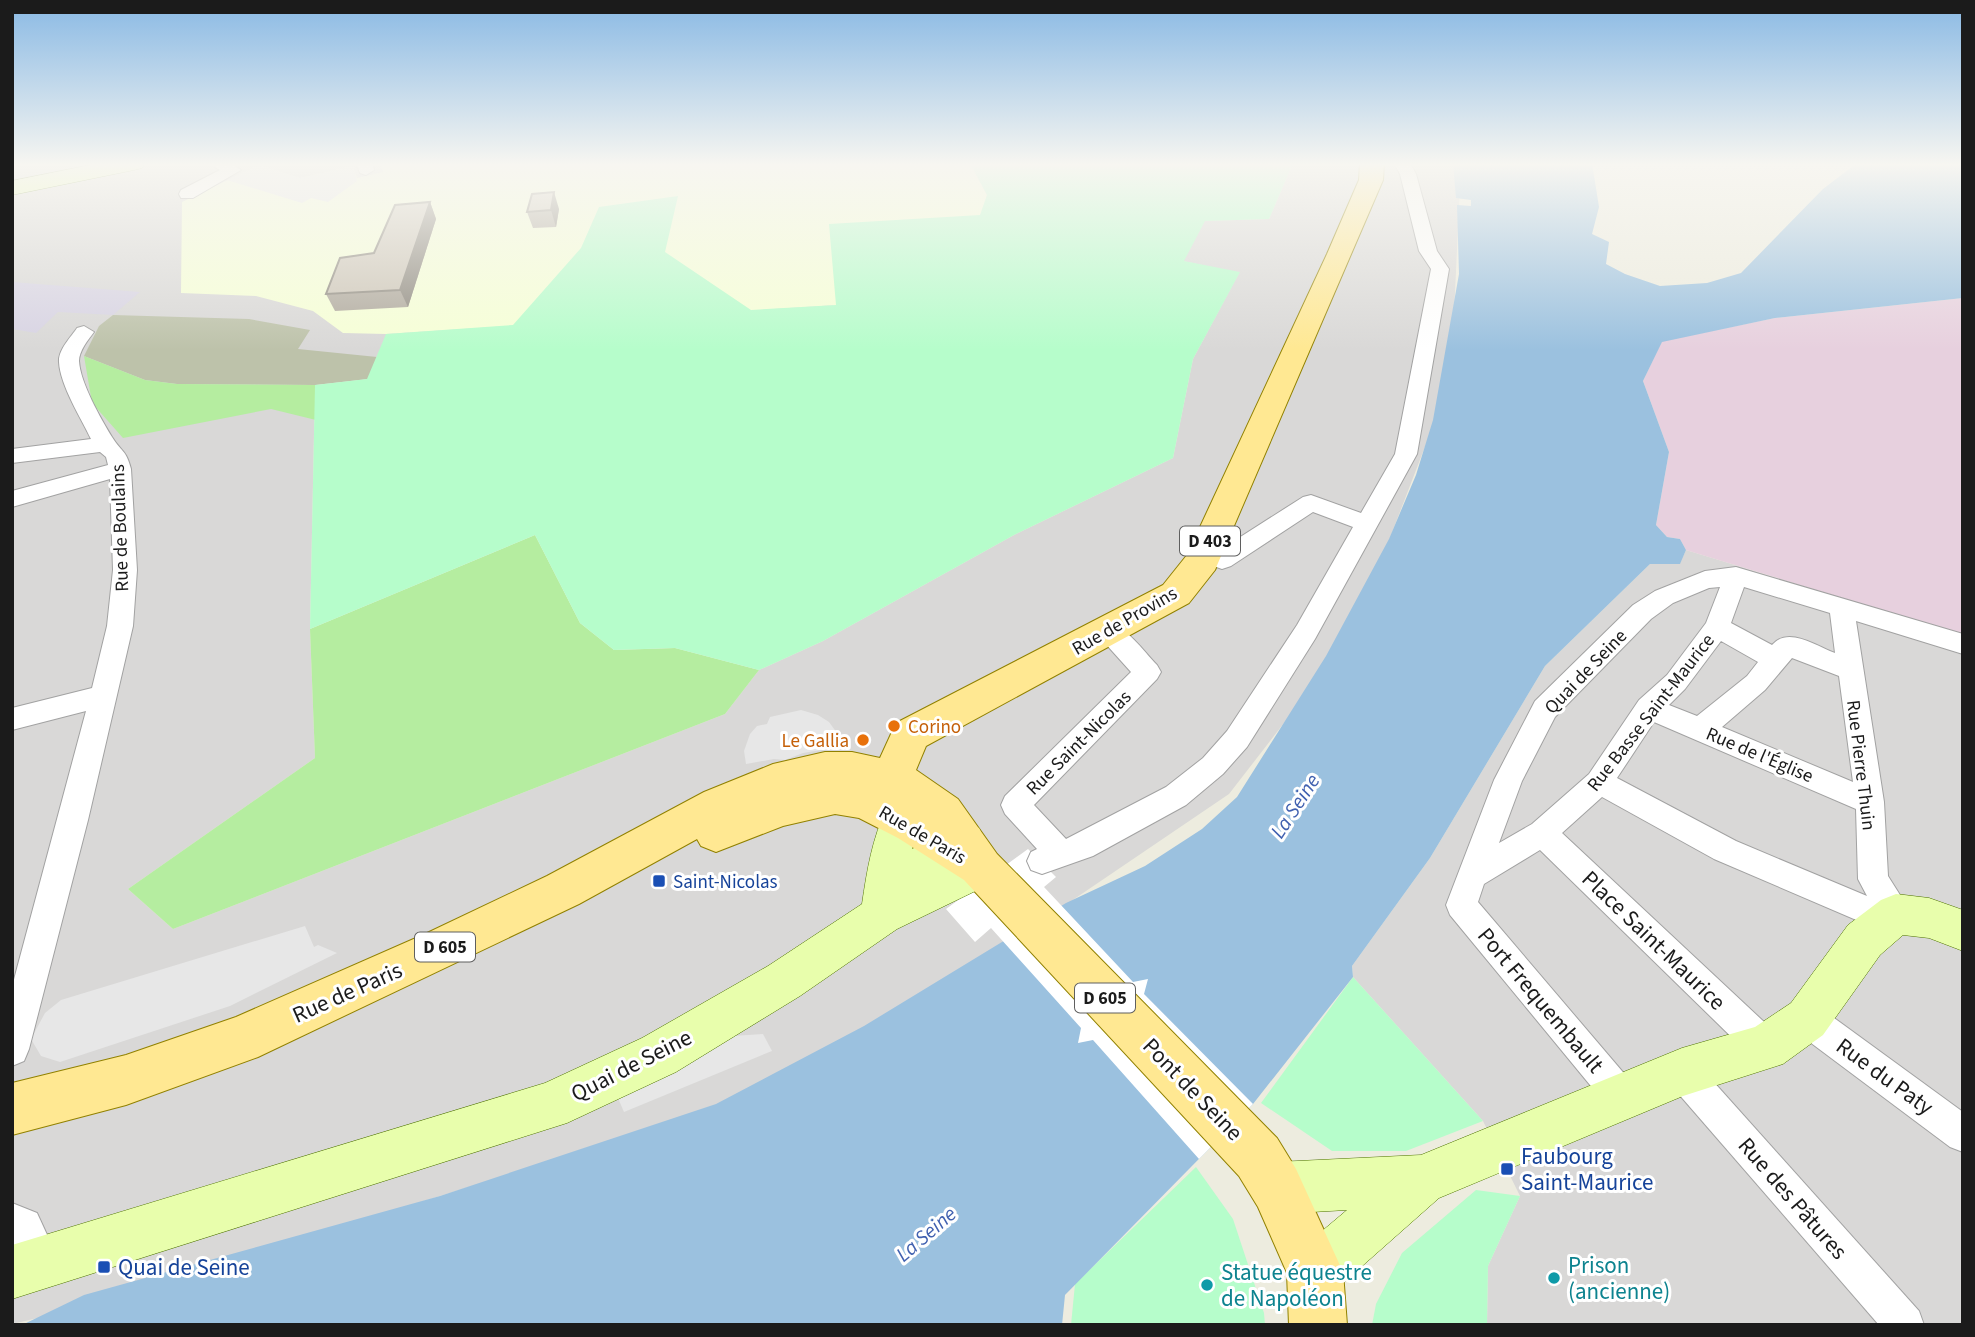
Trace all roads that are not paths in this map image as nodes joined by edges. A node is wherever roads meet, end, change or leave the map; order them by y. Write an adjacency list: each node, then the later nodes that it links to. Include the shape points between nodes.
1 (1352, 225): 9 (main road, Rue de Provins / D 403)
2 (1421, 225): 8 (street, via 1428,251 1440,269 1406,454)
3 (84, 332): 4 (street, Rue de Boulains, via 69,362 80,396)
4 (105, 444): 5 (street); 6 (street, Rue de Boulains, via 117,455)
5 (12, 457)
6 (120, 470): 7 (street); 17 (street, Rue de Boulains, via 125,570 120,626)
7 (12, 499)
8 (1369, 524): 9 (street, via 1311,503 1222,560); 13 (street, Rue Saint-Nicolas, via 1237,740 1213,766 1176,796 1082,847 1052,858 1016,805 1148,672)
9 (1205, 554): 13 (main road, Rue de Provins / D 403, via 1176,594)
10 (1736, 576): 11 (street); 12 (street, Rue Basse Saint-Maurice); 26 (street, Quai de Seine, via 1705,580 1642,612 1545,709 1508,780)
11 (1843, 609): 14 (street); 16 (street, Rue Pierre Thuin)
12 (1717, 627): 15 (street); 18 (street, Rue Basse Saint-Maurice, via 1676,682)
13 (1108, 632): 22 (main road, Rue de Provins / D 403, via 910,735)
14 (1963, 644)
15 (1775, 659): 16 (street, via 1787,645); 20 (street, via 1756,683)
16 (1850, 670): 23 (street, Rue Pierre Thuin)
17 (103, 696): 19 (street); 32 (street, Rue de Boulains)
18 (1649, 708): 20 (street, Rue de l'Église); 21 (street, Rue Basse Saint-Maurice)
19 (12, 719)
20 (1701, 729): 23 (street, Rue de l'Église)
21 (1599, 782): 24 (street, Rue Basse Saint-Maurice); 28 (street, via 1725,850)
22 (891, 802): 25 (main road, Rue de Paris / D 605); 27 (main road); 35 (main road, Rue de Paris / D 605, via 849,797 801,802 563,890 241,1040 126,1080)
23 (1870, 802): 28 (street, Rue Pierre Thuin, via 1873,879)
24 (1542, 833): 26 (street, Rue Basse Saint-Maurice); 31 (street, Place Saint-Maurice)
25 (965, 853): 27 (main road, Quai de Seine); 38 (main road, Pont de Seine / D 605, via 1258,1157)
26 (1466, 891): 34 (street, Port Frequembault)
27 (884, 903): 40 (main road, Quai de Seine, via 784,981 659,1055 550,1106)
28 (1892, 917): 29 (main road, via 1929,918); 30 (main road, via 1864,940)
29 (1963, 931)
30 (1807, 1019): 31 (main road); 36 (street, Rue du Paty)
31 (1766, 1047): 33 (main road)
32 (12, 1049)
33 (1682, 1072): 34 (main road); 42 (street, Rue des Pâtures)
34 (1621, 1096): 37 (main road)
35 (12, 1109)
36 (1963, 1134)
37 (1421, 1180): 38 (main road); 41 (main road)
38 (1278, 1188): 41 (main road, Pont de Seine / D 605)
39 (12, 1222): 40 (street, via 24,1226)
40 (27, 1268)
41 (1317, 1298)
42 (1905, 1325)

